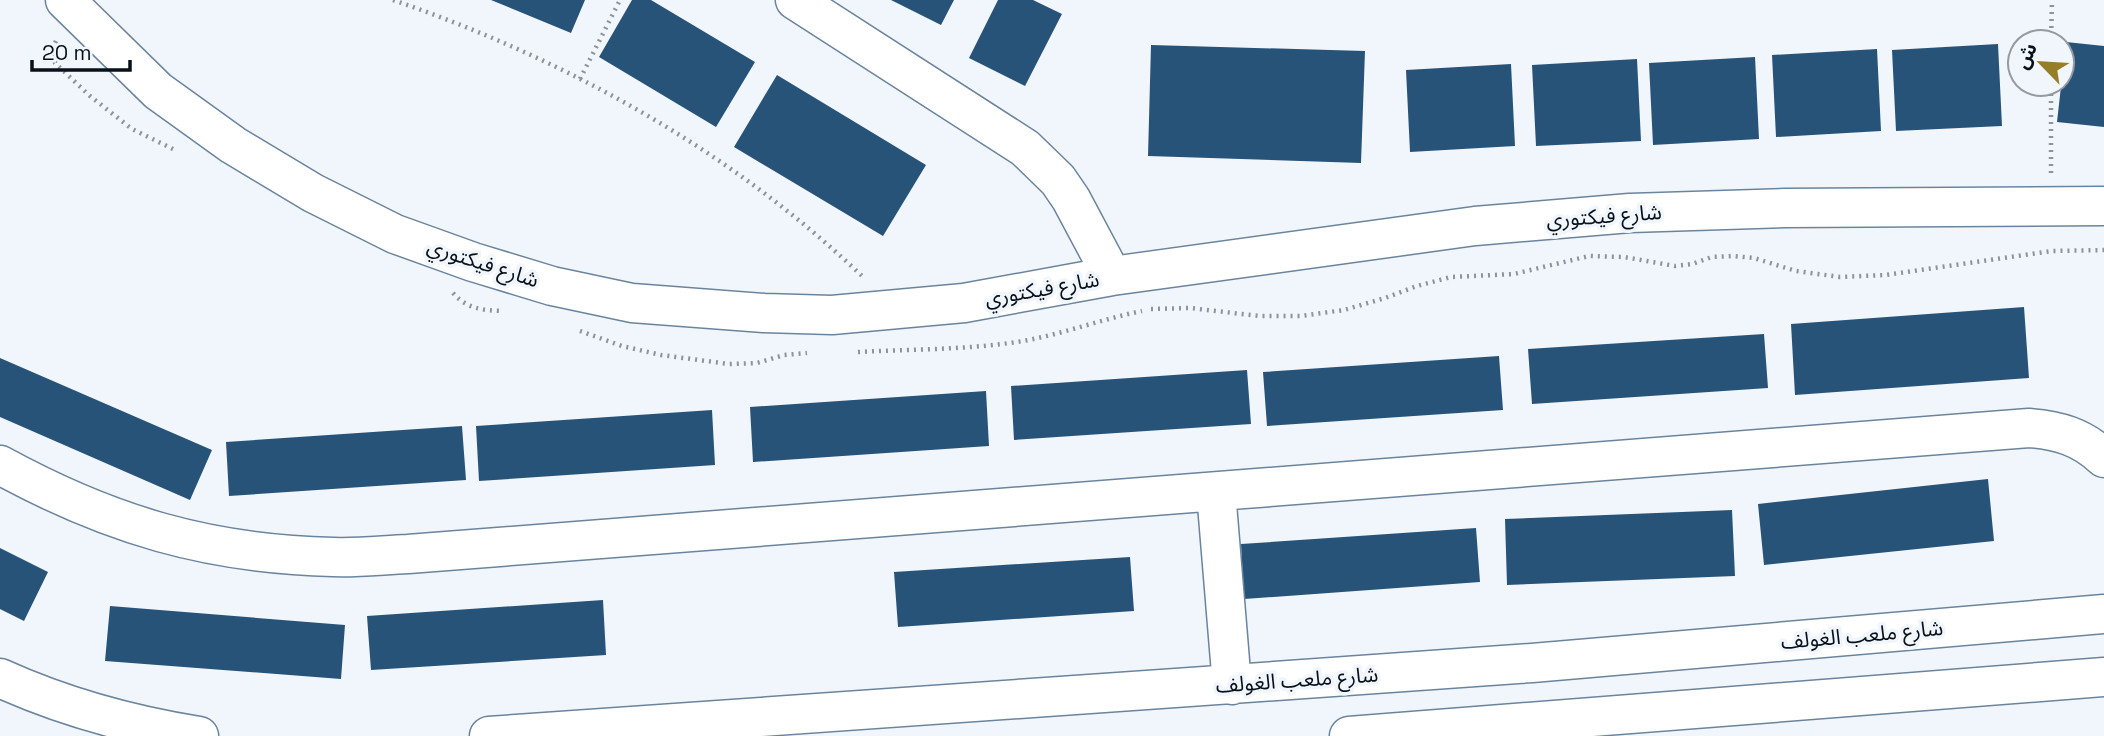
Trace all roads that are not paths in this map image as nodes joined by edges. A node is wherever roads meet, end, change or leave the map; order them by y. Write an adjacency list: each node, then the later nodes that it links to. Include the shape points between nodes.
1 (65, 0): 4 (street, شارع فيكتوري, via 158,91 233,145 313,193 395,234 552,286 632,303 832,315 964,303)
2 (795, 0): 4 (street, via 1025,148 1071,199)
3 (2104, 206): 4 (street, شارع فيكتوري, via 1630,213 1475,226)
4 (1112, 276)
5 (2104, 458): 7 (street, via 2074,437 2029,428)
6 (0, 465): 7 (street, via 120,521 190,541 262,553 335,558)
7 (1216, 492): 12 (street)
8 (2100, 610): 9 (street, شارع ملعب الغولف)
9 (1532, 663): 12 (street, شارع ملعب الغولف); 14 (street)
10 (2104, 677): 13 (street)
11 (0, 678): 17 (street, via 83,711)
12 (1232, 685): 15 (street, شارع ملعب الغولف)
13 (1606, 725): 14 (street)
14 (1537, 729): 16 (street)
15 (610, 732): 18 (street, شارع ملعب الغولف)
16 (1433, 733): 19 (street)
17 (199, 736)
18 (489, 736)
19 (1349, 736)

